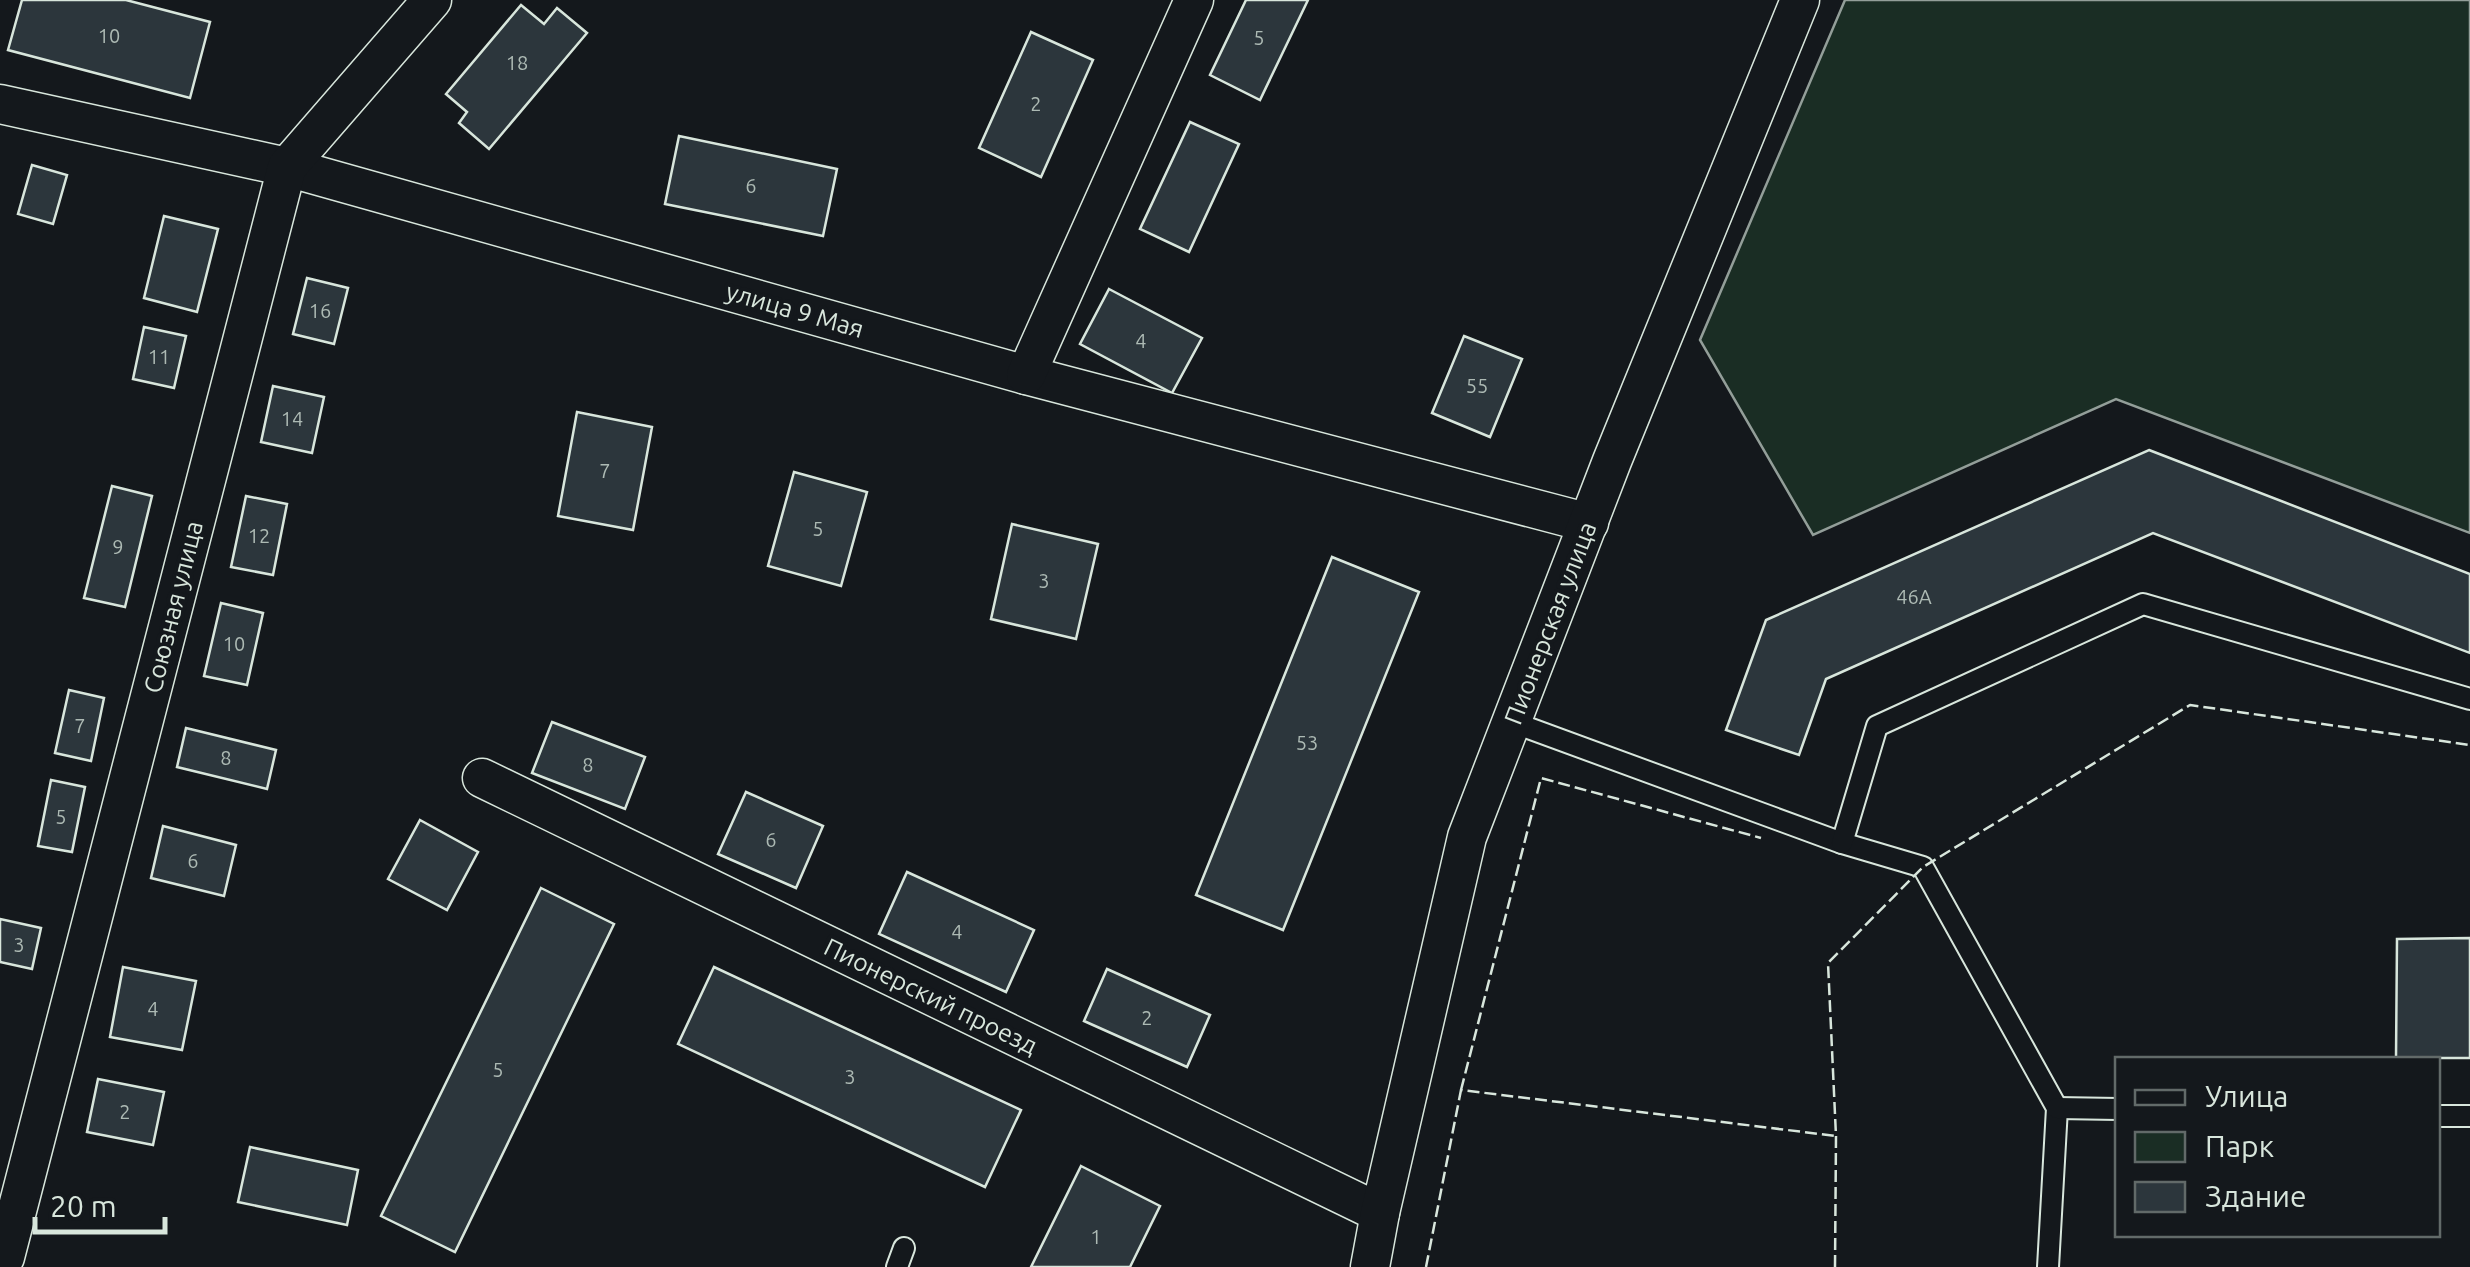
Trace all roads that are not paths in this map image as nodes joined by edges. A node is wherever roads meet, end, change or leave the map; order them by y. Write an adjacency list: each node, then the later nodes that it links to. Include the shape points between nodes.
1 (432, 0): 5 (street, Союзная улица)
2 (1194, 0): 6 (street)
3 (1800, 0): 7 (street, Пионерская улица)
4 (0, 104): 5 (street, улица 9 Мая)
5 (286, 166): 6 (street, улица 9 Мая); 17 (street, Союзная улица, via 10,1238)
6 (1026, 376): 7 (street, улица 9 Мая)
7 (1588, 524): 9 (street, Пионерская улица)
8 (2470, 700): 11 (lane, via 2143,604 1877,726)
9 (1512, 722): 11 (lane); 16 (street, Пионерская улица, via 1467,837)
10 (482, 778): 16 (street, Пионерский проезд)
11 (1842, 843): 12 (lane, via 1922,867)
12 (2058, 1108): 13 (lane); 19 (lane)
13 (2115, 1110)
14 (2440, 1116): 15 (lane)
15 (2470, 1116)
16 (1380, 1213): 18 (street, Пионерская улица)
17 (0, 1256)
18 (1370, 1267)
19 (2048, 1267)

